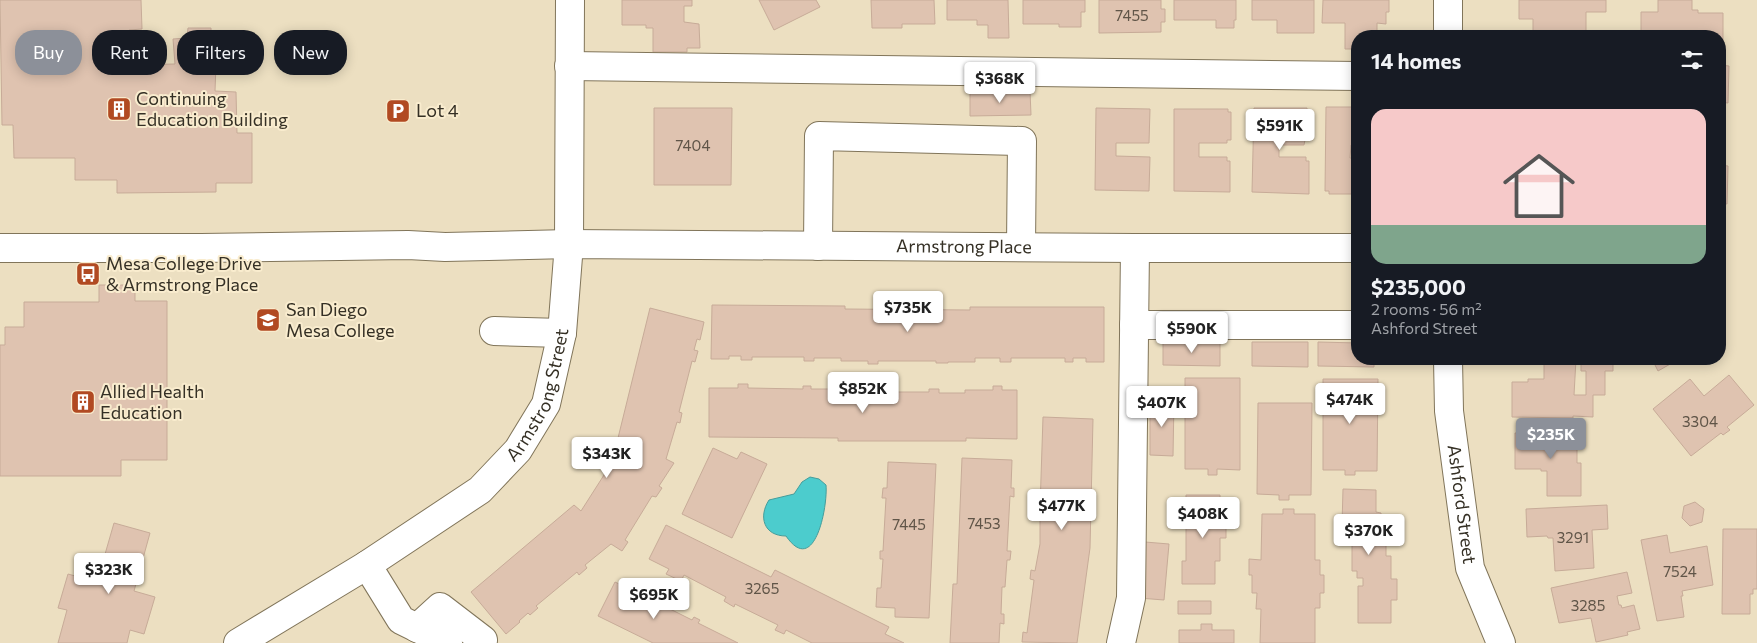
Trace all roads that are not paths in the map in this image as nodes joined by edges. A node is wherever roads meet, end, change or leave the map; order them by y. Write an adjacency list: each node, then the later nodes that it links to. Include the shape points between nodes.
1 (570, 0): 4 (street, Armstrong Street)
2 (1448, 0): 3 (street)
3 (1448, 30)
4 (570, 66): 5 (street); 6 (street, Armstrong Street)
5 (1351, 76)
6 (569, 244): 7 (street, Armstrong Place); 9 (street, Armstrong Place); 15 (street, Armstrong Street)
7 (818, 246): 8 (street, Armstrong Place); 8 (street, via 819,136 1022,140)
8 (1020, 247): 10 (street, Armstrong Place)
9 (0, 248)
10 (1135, 248): 11 (street, Armstrong Place); 12 (street)
11 (1351, 248)
12 (1134, 324): 13 (street); 22 (street, via 1131,598)
13 (1351, 325)
14 (494, 331): 15 (street)
15 (562, 334): 17 (street, Armstrong Street, via 546,404 518,450 480,490)
16 (1448, 365): 23 (street, Ashford Street, via 1449,411 1470,568)
17 (367, 565): 18 (street, via 401,620); 19 (street, Armstrong Street)
18 (418, 628): 20 (street); 21 (street, via 440,607 483,640)
19 (238, 643)
20 (448, 643)
21 (481, 643)
22 (1121, 643)
23 (1501, 643)

